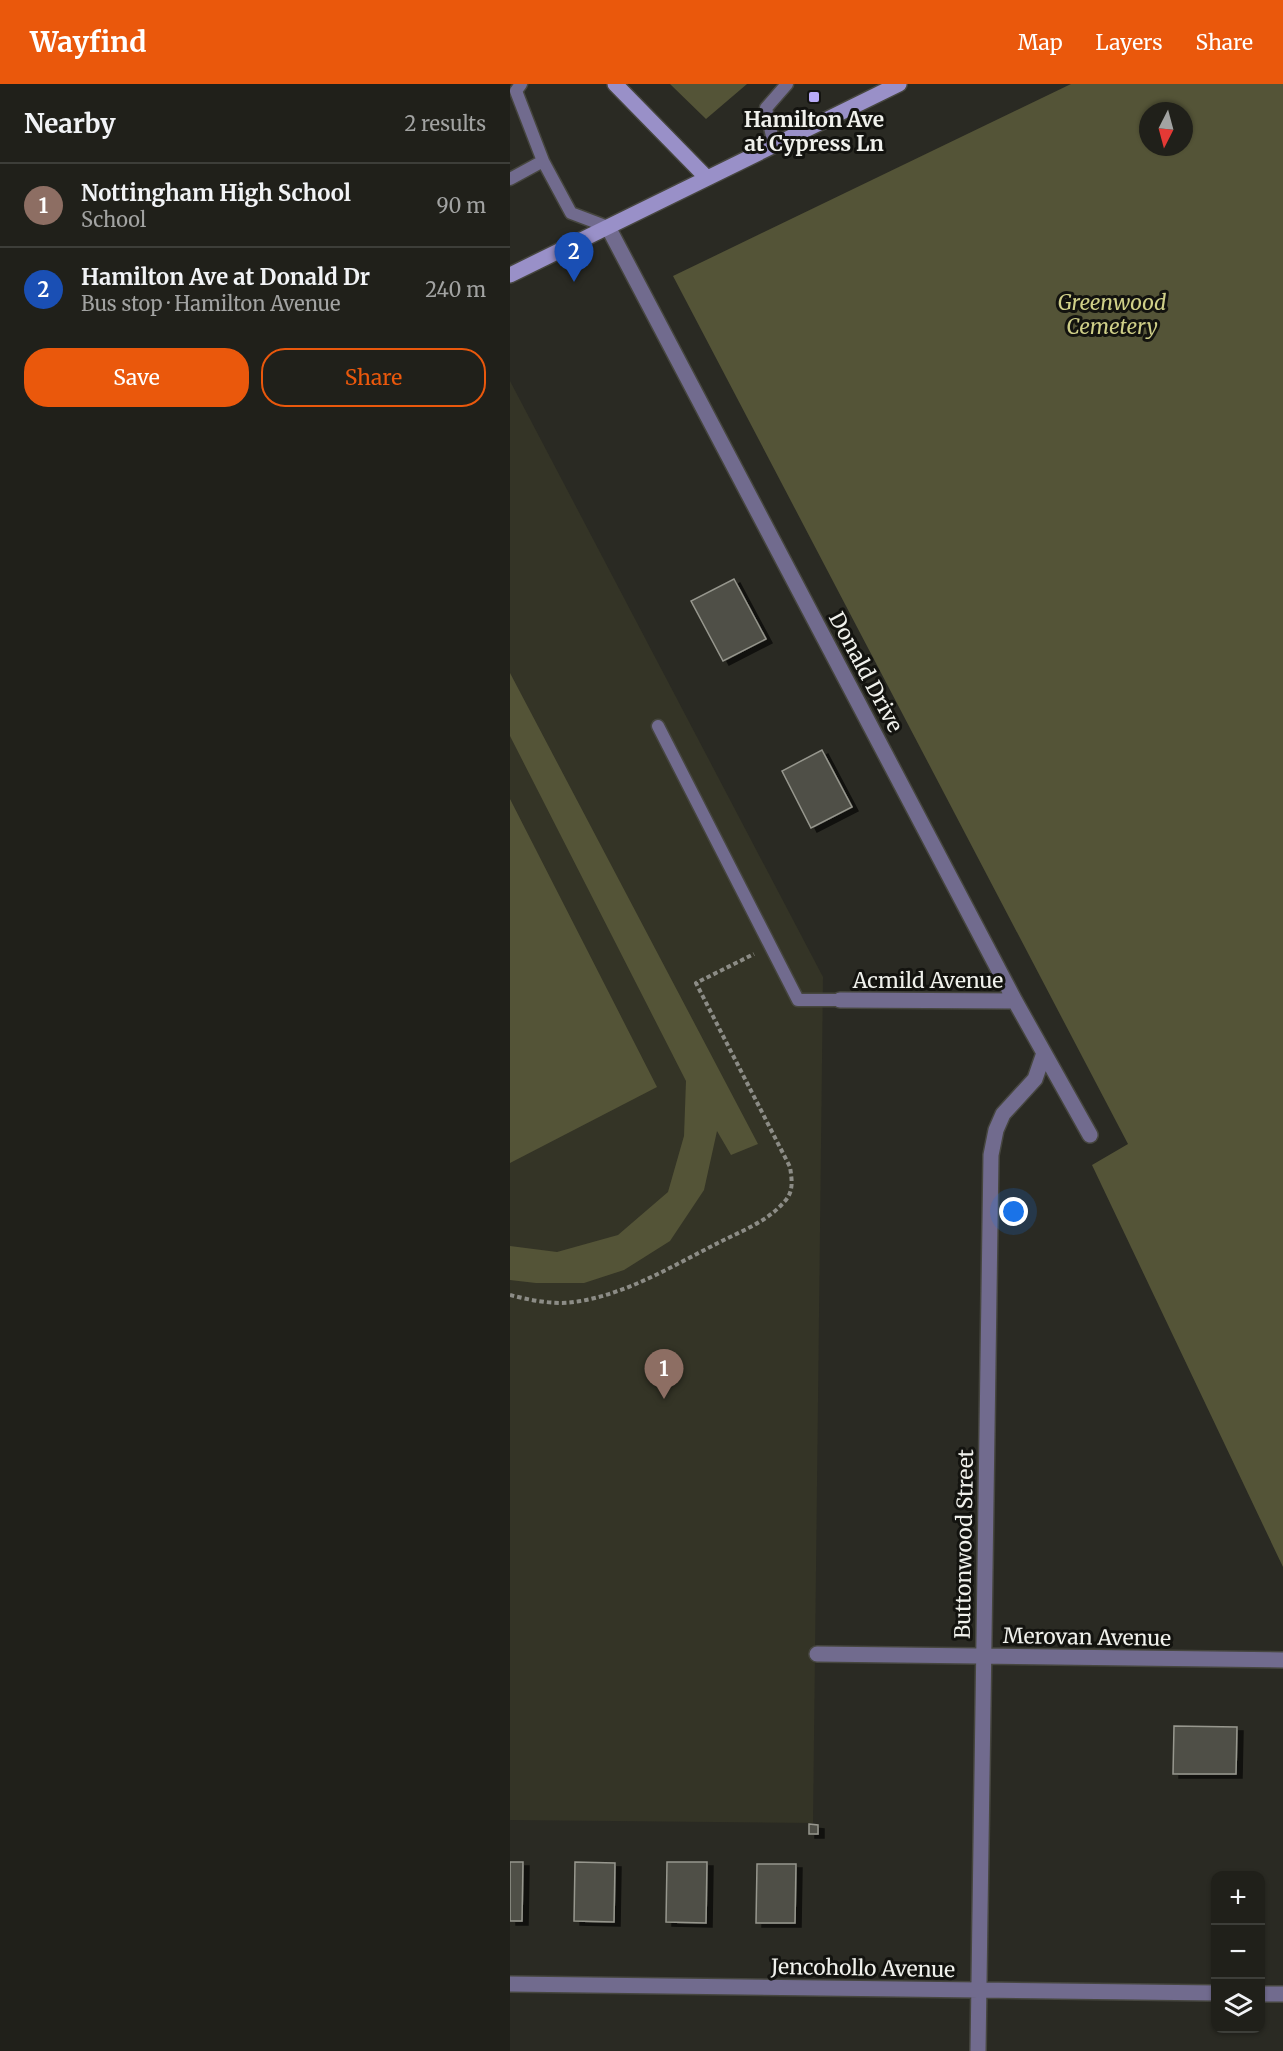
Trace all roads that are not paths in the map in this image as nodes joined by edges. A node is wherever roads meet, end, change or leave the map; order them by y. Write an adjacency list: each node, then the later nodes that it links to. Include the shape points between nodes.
1 (521, 84): 6 (lane, via 516,91)
2 (615, 84): 7 (main road)
3 (787, 84): 5 (lane, via 766,108)
4 (899, 84): 5 (main road)
5 (774, 146): 7 (main road)
6 (543, 161): 8 (lane); 9 (lane, via 571,213)
7 (707, 178): 9 (main road)
8 (510, 179)
9 (608, 227): 10 (main road); 13 (street, Donald Drive)
10 (510, 275)
11 (658, 726): 12 (lane, via 798,1000)
12 (840, 1000): 13 (street, Acmild Avenue)
13 (1015, 1001): 14 (street, Donald Drive)
14 (1044, 1053): 15 (street, Donald Drive); 17 (street, Buttonwood Street, via 1035,1079 1004,1114 991,1155)
15 (1090, 1135)
16 (818, 1654): 17 (street, Merovan Avenue)
17 (984, 1656): 18 (street, Merovan Avenue); 20 (street, Buttonwood Street)
18 (1283, 1660)
19 (510, 1984): 20 (street, Jencohollo Avenue)
20 (979, 1991): 21 (street, Jencohollo Avenue); 24 (street, Buttonwood Street)
21 (1211, 1994)
22 (1265, 1994): 23 (street)
23 (1283, 1994)
24 (978, 2051)

